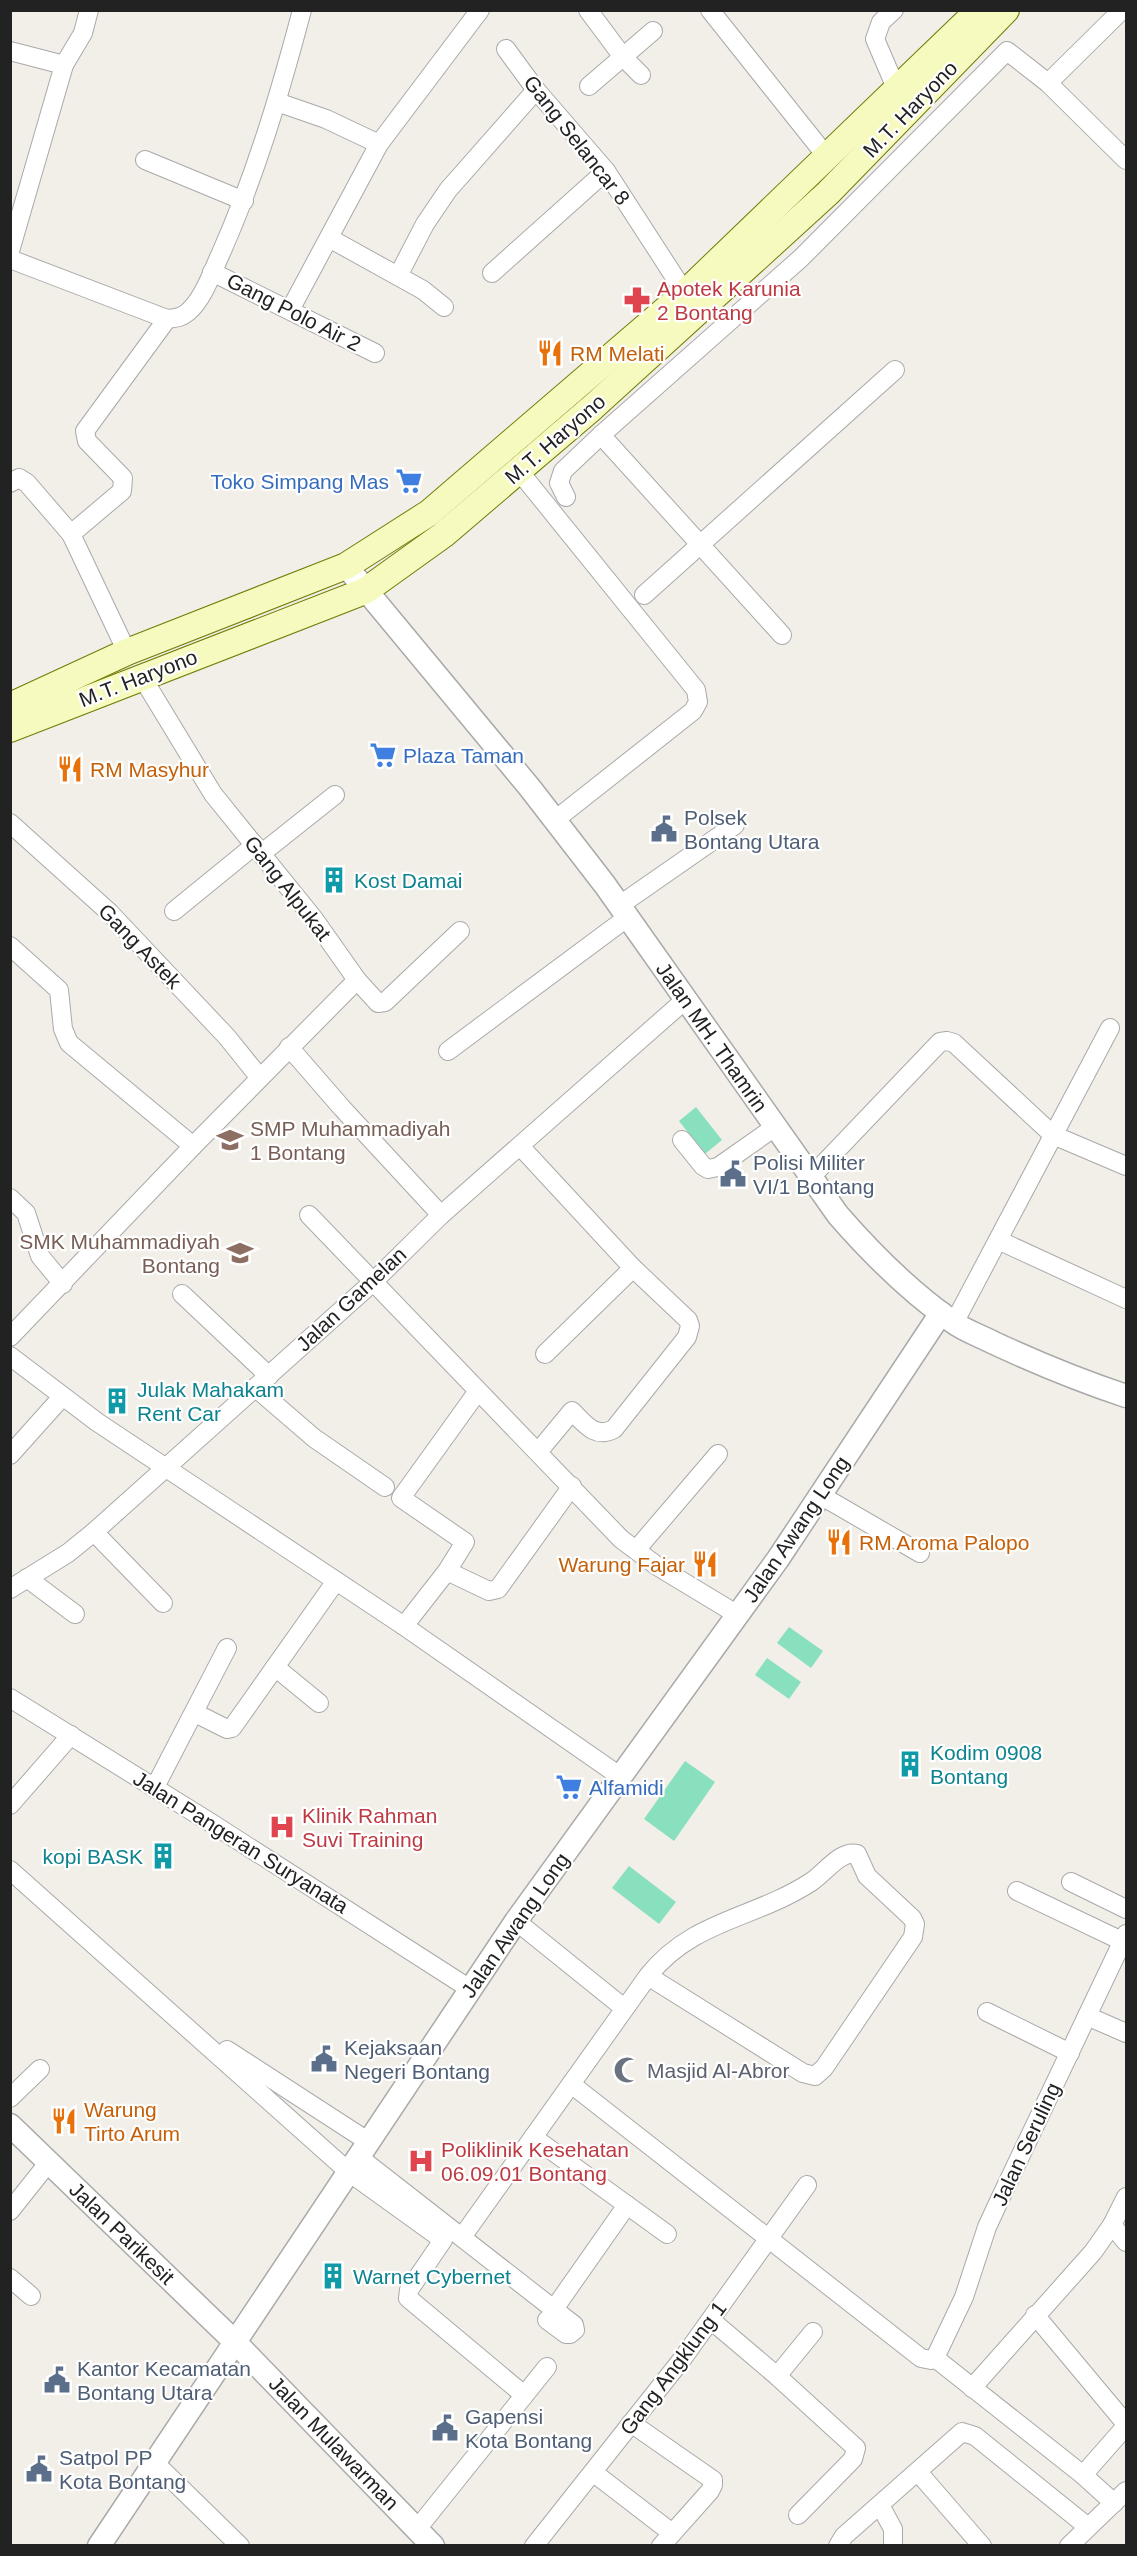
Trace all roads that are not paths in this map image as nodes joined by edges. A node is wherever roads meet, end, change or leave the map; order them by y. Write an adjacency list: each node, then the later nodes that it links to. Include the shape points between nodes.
1 (89, 10): 15 (street, via 83,33)
2 (302, 10): 21 (street)
3 (480, 10): 22 (street)
4 (588, 10): 14 (street)
5 (710, 10): 23 (street)
6 (1006, 10): 9 (main road, M.T. Haryono)
7 (1122, 10): 17 (street)
8 (883, 14): 19 (street, via 875,39)
9 (980, 18): 13 (street); 19 (main road, M.T. Haryono); 41 (main road, M.T. Haryono, via 828,193)
10 (652, 31): 14 (street)
11 (506, 49): 20 (street, Gang Selancar 8)
12 (10, 51): 15 (street)
13 (1007, 51): 17 (street); 40 (street, via 801,258)
14 (623, 57): 16 (street); 18 (street)
15 (64, 65): 29 (street)
16 (641, 75)
17 (1048, 83): 25 (street)
18 (589, 86)
19 (897, 88): 23 (main road, M.T. Haryono)
20 (536, 90): 26 (street, Gang Selancar 8); 33 (street, via 448,190)
21 (277, 102): 22 (street); 27 (street)
22 (379, 144): 28 (street)
23 (827, 157): 34 (main road, M.T. Haryono)
24 (145, 160): 27 (street)
25 (1126, 160)
26 (606, 171): 32 (street); 34 (street, Gang Selancar 8)
27 (244, 201): 31 (street)
28 (329, 238): 33 (street); 36 (street)
29 (10, 251)
30 (10, 259): 37 (street)
31 (212, 272): 36 (street, Gang Polo Air 2); 37 (street, via 187,313)
32 (492, 273)
33 (398, 276): 35 (street)
34 (685, 293): 46 (main road, M.T. Haryono, via 429,513)
35 (444, 307)
36 (290, 310): 38 (street, Gang Polo Air 2)
37 (167, 319): 44 (street, via 85,431 87,441 123,478 124,487)
38 (375, 353)
39 (895, 370): 45 (street)
40 (601, 435): 43 (street, via 563,471 559,483); 45 (street)
41 (519, 471): 47 (main road, M.T. Haryono, via 443,535); 55 (street, via 696,690 698,702 693,711)
42 (10, 483): 44 (street, via 19,478 27,483)
43 (566, 498)
44 (70, 534): 50 (street)
45 (700, 544): 48 (street); 49 (street)
46 (346, 566): 47 (street, Jalan MH. Thamrin); 50 (main road, M.T. Haryono)
47 (365, 591): 51 (main road, M.T. Haryono); 55 (street, Jalan MH. Thamrin)
48 (644, 595)
49 (782, 635)
50 (127, 652): 52 (main road, M.T. Haryono)
51 (142, 677): 53 (main road, M.T. Haryono); 58 (street, Gang Alpukat, via 200,776)
52 (10, 706)
53 (10, 729)
54 (335, 795): 58 (street)
55 (555, 820): 60 (street, Jalan MH. Thamrin)
56 (10, 823): 68 (street, Gang Astek, via 110,913 227,1037)
57 (735, 825): 60 (street)
58 (258, 849): 59 (street); 63 (street, Gang Alpukat)
59 (174, 911)
60 (624, 911): 64 (street, Jalan MH. Thamrin); 67 (street)
61 (460, 931): 63 (street, Gang Alpukat, via 385,1002 378,1003)
62 (10, 946): 72 (street, via 59,990 63,1029 69,1043)
63 (357, 980): 66 (street)
64 (685, 1000): 69 (street, Jalan MH. Thamrin); 73 (street, Jalan Gamelan)
65 (1110, 1028): 70 (street)
66 (289, 1047): 68 (street); 78 (street)
67 (448, 1051)
68 (260, 1078): 72 (street)
69 (775, 1127): 71 (street, via 718,1167 708,1169); 75 (street, Jalan MH. Thamrin)
70 (1053, 1135): 74 (street); 75 (street, via 954,1043 940,1042); 79 (street)
71 (682, 1140)
72 (193, 1146): 82 (street)
73 (520, 1146): 78 (street, Jalan Gamelan); 80 (street)
74 (1126, 1166)
75 (811, 1177): 85 (street, Jalan MH. Thamrin, via 864,1245)
76 (10, 1198): 82 (street, via 27,1213 40,1256)
77 (309, 1215): 81 (street)
78 (441, 1215): 81 (street, Jalan Gamelan)
79 (998, 1240): 84 (street); 85 (street)
80 (633, 1268): 87 (street); 93 (street, via 688,1320 690,1332 614,1429 593,1431 572,1411)
81 (373, 1282): 89 (street, Jalan Gamelan); 90 (street)
82 (63, 1284): 86 (street)
83 (182, 1294): 89 (street)
84 (1126, 1299)
85 (947, 1318): 91 (street, Jalan MH. Thamrin, via 1052,1369); 99 (street, Jalan Awang Long)
86 (10, 1337)
87 (546, 1354)
88 (10, 1356): 92 (street)
89 (262, 1382): 96 (street, Jalan Gamelan); 98 (street, via 314,1438)
90 (478, 1391): 93 (street); 103 (street, via 401,1498 465,1542)
91 (1126, 1396)
92 (62, 1397): 95 (street); 96 (street)
93 (538, 1452): 97 (street)
94 (718, 1454): 101 (street)
95 (10, 1455)
96 (166, 1468): 100 (street, Jalan Gamelan); 105 (street)
97 (572, 1486): 101 (street); 103 (street, via 498,1589 489,1591)
98 (385, 1487)
99 (820, 1495): 102 (street); 109 (street, Jalan Awang Long)
100 (94, 1532): 104 (street, Jalan Gamelan); 107 (street)
101 (636, 1550): 109 (street)
102 (920, 1553)
103 (447, 1570): 110 (street)
104 (27, 1578): 106 (street, Jalan Gamelan); 108 (street)
105 (336, 1581): 110 (street); 112 (street)
106 (10, 1589)
107 (163, 1603)
108 (75, 1614)
109 (738, 1615): 117 (street, Jalan Awang Long)
110 (404, 1626): 117 (street)
111 (227, 1648): 115 (street)
112 (275, 1667): 114 (street); 115 (street, via 229,1730)
113 (10, 1698): 116 (street, Jalan Pangeran Suryanata)
114 (319, 1703)
115 (195, 1713): 118 (street)
116 (71, 1735): 118 (street, Jalan Pangeran Suryanata); 119 (street)
117 (621, 1777): 124 (street, Jalan Awang Long)
118 (155, 1787): 127 (street, Jalan Pangeran Suryanata)
119 (10, 1804)
120 (10, 1870): 139 (street)
121 (1071, 1882): 123 (street)
122 (1017, 1891): 125 (street)
123 (1126, 1909)
124 (516, 1921): 127 (street, Jalan Awang Long); 128 (street)
125 (1125, 1938): 130 (street, Jalan Seruling)
126 (648, 1976): 126 (street, via 686,1940 795,1892 850,1852 857,1854 867,1876 915,1924 913,1937 815,2076 803,2073); 128 (street)
127 (470, 1989): 139 (street, Jalan Awang Long)
128 (624, 2008): 135 (street)
129 (987, 2012): 133 (street)
130 (1087, 2016): 131 (street); 133 (street, Jalan Seruling)
131 (1126, 2033)
132 (226, 2050): 139 (street)
133 (1070, 2053): 156 (street, Jalan Seruling, via 999,2201 964,2297)
134 (40, 2069): 136 (street)
135 (571, 2084): 138 (street); 148 (street)
136 (10, 2098)
137 (10, 2125): 140 (street, Jalan Parikesit)
138 (533, 2137): 143 (street); 147 (street)
139 (359, 2158): 147 (street); 155 (street, Jalan Awang Long); 160 (street, via 443,2240 409,2290 408,2298)
140 (49, 2162): 144 (street); 155 (street, Jalan Parikesit)
141 (807, 2185): 148 (street, Gang Angklung 1)
142 (1126, 2197): 145 (street)
143 (627, 2205): 146 (street); 147 (street, via 550,2315)
144 (10, 2211)
145 (1112, 2225): 149 (street); 152 (street, via 1093,2252)
146 (667, 2234)
147 (462, 2236)
148 (768, 2240): 153 (street, Gang Angklung 1); 156 (street, via 921,2358)
149 (1126, 2242)
150 (10, 2278): 151 (street)
151 (31, 2296)
152 (1035, 2315): 159 (street); 162 (street)
153 (711, 2320): 158 (street); 161 (street, Gang Angklung 1)
154 (813, 2332): 158 (street)
155 (234, 2341): 163 (street, Jalan Awang Long); 171 (street, Jalan Mulawarman)
156 (935, 2358): 159 (street)
157 (547, 2367): 160 (street)
158 (777, 2376): 169 (street, via 855,2448 853,2459)
159 (972, 2388): 166 (street)
160 (524, 2395): 171 (street)
161 (631, 2423): 165 (street, Gang Angklung 1); 172 (street, via 713,2480 710,2491)
162 (1126, 2425): 166 (street)
163 (154, 2462): 173 (street, Jalan Awang Long); 174 (street)
164 (918, 2472): 168 (street); 170 (street, via 957,2434 968,2432); 179 (street)
165 (594, 2473): 172 (street); 176 (street, Gang Angklung 1)
166 (1083, 2475): 167 (street)
167 (1120, 2497): 170 (street)
168 (880, 2505): 177 (street); 178 (street, via 892,2529)
169 (798, 2515)
170 (1089, 2527): 180 (street)
171 (417, 2529): 175 (street, Jalan Mulawarman)
172 (667, 2539)
173 (99, 2546)
174 (240, 2546)
175 (433, 2546)
176 (534, 2546)
177 (838, 2546)
178 (893, 2546)
179 (982, 2546)
180 (1069, 2546)

